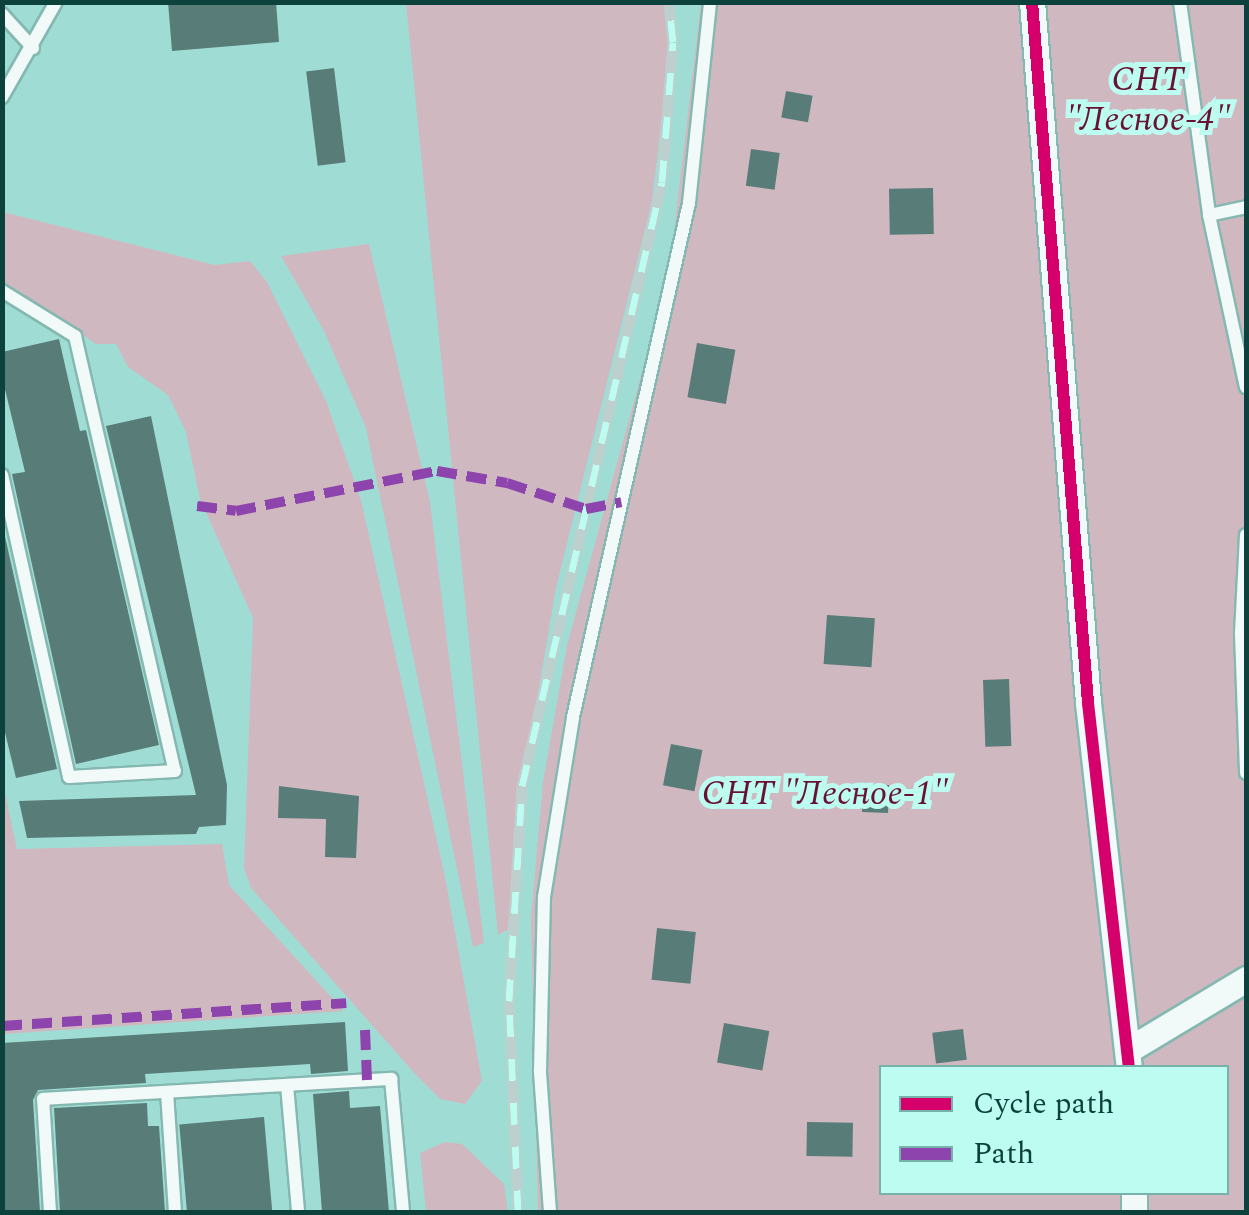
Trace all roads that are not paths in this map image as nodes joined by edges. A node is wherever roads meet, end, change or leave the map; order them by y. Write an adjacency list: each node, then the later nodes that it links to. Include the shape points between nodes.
1 (56, 2): 6 (lane)
2 (710, 2): 24 (lane, via 689,203 573,717 544,897 540,1071)
3 (1032, 2): 17 (street, via 1088,703)
4 (1180, 2): 9 (lane)
5 (2, 14): 6 (lane)
6 (34, 48): 7 (lane)
7 (2, 97)
8 (1246, 207): 9 (lane)
9 (1209, 214): 11 (lane)
10 (2, 291): 12 (lane, via 75,336 176,771 69,777)
11 (1246, 387)
12 (2, 475)
13 (1246, 535): 14 (lane)
14 (1244, 634): 15 (lane)
15 (1246, 773)
16 (1246, 979): 17 (street)
17 (1129, 1059)
18 (288, 1085): 19 (lane); 22 (lane); 23 (lane, via 391,1079)
19 (167, 1092): 20 (lane, via 42,1099); 21 (lane)
20 (50, 1212)
21 (175, 1212)
22 (298, 1212)
23 (402, 1212)
24 (550, 1212)

